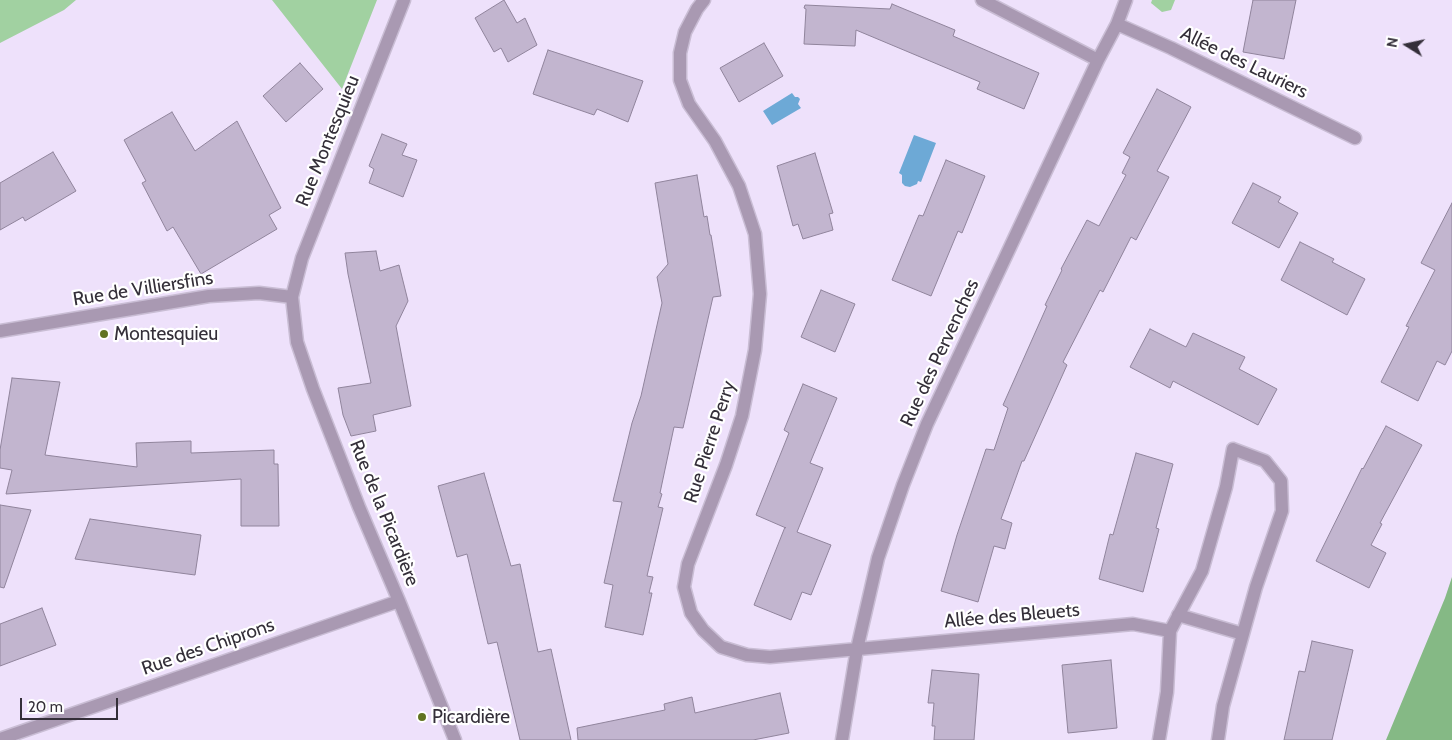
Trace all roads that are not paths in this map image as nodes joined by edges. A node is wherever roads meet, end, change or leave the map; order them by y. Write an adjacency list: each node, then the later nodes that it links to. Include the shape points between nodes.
1 (404, 0): 8 (street, Rue Montesquieu, via 302,258)
2 (704, 0): 14 (street, Rue Pierre Perry, via 685,32 680,53 680,80 688,104 715,141 739,186 755,234 760,294 755,350 742,416 688,564 684,587 691,613 721,647 747,655 770,657)
3 (982, 0): 6 (street)
4 (1126, 0): 5 (street, Rue des Pervenches)
5 (1117, 24): 6 (street, Rue des Pervenches); 7 (street, Allée des Lauriers)
6 (1098, 60): 14 (street, Rue des Pervenches, via 927,424 878,558)
7 (1355, 138)
8 (292, 297): 9 (street, Rue de Villiersfins, via 259,293 208,296); 10 (street, Rue de la Picardière, via 297,342 313,389)
9 (0, 331)
10 (400, 600): 15 (street, Rue des Chiprons); 16 (street, Rue de la Picardière)
11 (1178, 615): 12 (street); 13 (street); 13 (street, via 1202,571 1226,488 1233,449 1265,461 1281,482 1282,511)
12 (1170, 631): 14 (street, Allée des Bleuets, via 1133,624); 18 (street, via 1167,692)
13 (1243, 634): 19 (street, via 1223,706)
14 (857, 648): 17 (street, Rue des Pervenches)
15 (0, 739)
16 (456, 740)
17 (842, 740)
18 (1158, 740)
19 (1218, 740)

